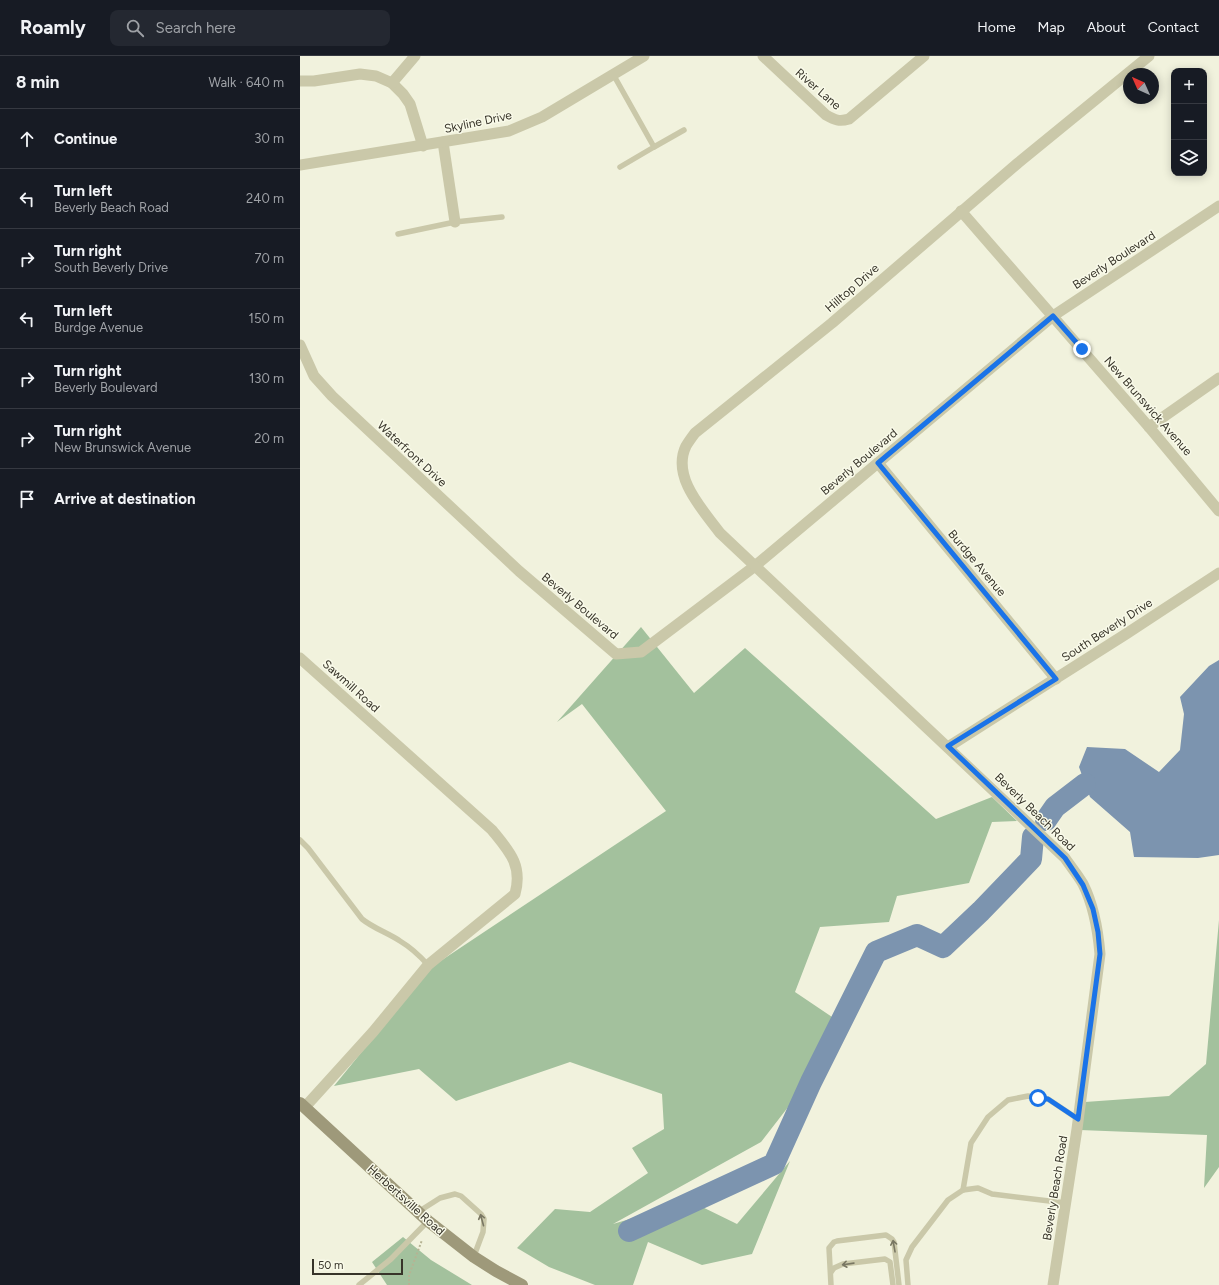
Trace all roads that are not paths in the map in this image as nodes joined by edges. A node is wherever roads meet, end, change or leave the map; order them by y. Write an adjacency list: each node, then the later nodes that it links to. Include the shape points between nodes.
1 (415, 56): 8 (street)
2 (644, 56): 6 (street, Skyline Drive)
3 (763, 56): 4 (street, River Lane, via 835,121 849,118)
4 (924, 56)
5 (1149, 56): 16 (street, Hilltop Drive)
6 (613, 74): 10 (street, Skyline Drive, via 542,117 509,131); 12 (lane)
7 (300, 81): 8 (street, via 360,74 376,76)
8 (392, 83): 11 (street, via 410,104)
9 (684, 130): 12 (lane)
10 (443, 142): 11 (street, Skyline Drive); 18 (street)
11 (423, 146): 13 (street, Skyline Drive)
12 (654, 147): 14 (lane)
13 (300, 165)
14 (620, 167)
15 (1219, 206): 20 (street, Beverly Boulevard)
16 (961, 211): 20 (street, New Brunswick Avenue); 26 (street, Hilltop Drive, via 832,323 695,433 686,447 684,476 690,492 720,533)
17 (502, 217): 18 (lane)
18 (455, 222): 19 (lane)
19 (398, 234)
20 (1053, 316): 23 (street, New Brunswick Avenue); 24 (street, Beverly Boulevard)
21 (300, 345): 27 (street, Waterfront Drive, via 314,376 332,396)
22 (1219, 378): 23 (street)
23 (1149, 426): 25 (street, New Brunswick Avenue)
24 (878, 463): 26 (street, Beverly Boulevard); 30 (street, Burdge Avenue)
25 (1219, 511)
26 (755, 566): 27 (street, Beverly Boulevard, via 641,652 616,654); 31 (street, Beverly Beach Road)
27 (519, 572)
28 (1219, 573): 30 (street, South Beverly Drive)
29 (300, 658): 33 (street, Sawmill Road, via 492,830 515,861 518,884 515,894)
30 (1056, 679): 31 (street, South Beverly Drive)
31 (948, 746): 35 (street, Beverly Beach Road, via 1065,858 1083,885 1093,909 1100,954)
32 (300, 840): 33 (lane, via 362,919 402,942)
33 (428, 965): 34 (street, via 373,1032)
34 (302, 1105): 38 (main road, Herbertsville Road)
35 (1078, 1119): 36 (lane, via 1048,1099 1028,1096 1008,1100 988,1117 971,1143); 37 (street, Beverly Beach Road)
36 (963, 1190): 37 (lane, via 978,1188 992,1194); 47 (lane, via 948,1200 912,1247 906,1260)
37 (1066, 1203): 48 (street, Beverly Beach Road)
38 (418, 1212): 39 (main road, Herbertsville Road); 40 (lane, one-way to 38, via 483,1232 484,1219 461,1196 455,1194 440,1198)
39 (428, 1221): 40 (main road, Herbertsville Road); 42 (lane, via 391,1259)
40 (474, 1257): 43 (main road, Herbertsville Road)
41 (830, 1272): 44 (lane); 45 (lane, one-way to 41, via 890,1262 885,1259 843,1264); 46 (lane, one-way to 41, via 894,1242 886,1236 834,1242 829,1248)
42 (359, 1285)
43 (522, 1285)
44 (831, 1285)
45 (893, 1285)
46 (898, 1285)
47 (908, 1285)
48 (1053, 1285)

